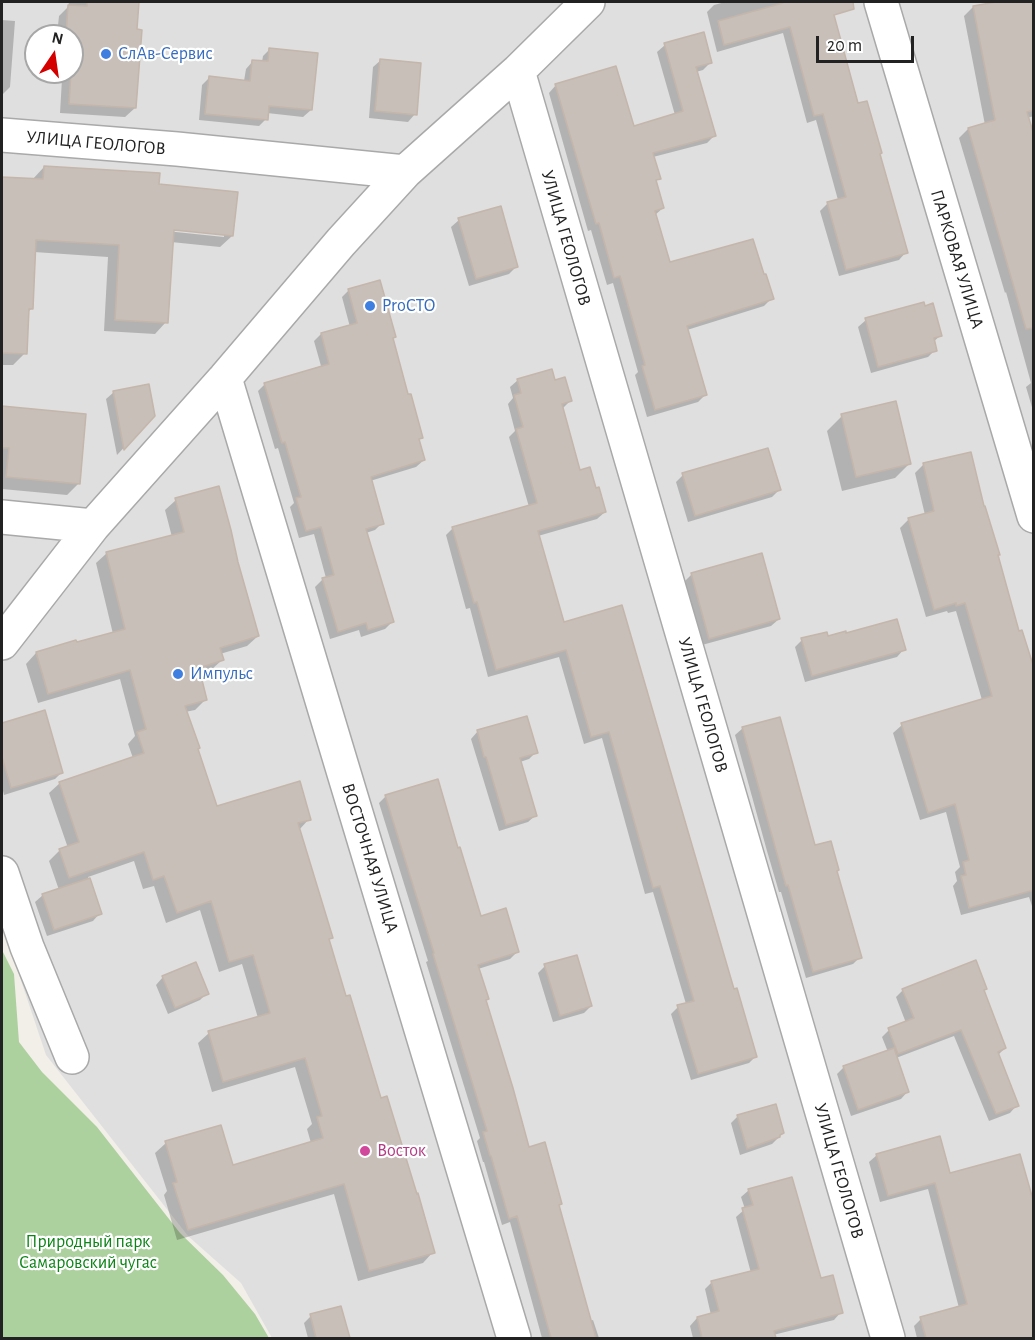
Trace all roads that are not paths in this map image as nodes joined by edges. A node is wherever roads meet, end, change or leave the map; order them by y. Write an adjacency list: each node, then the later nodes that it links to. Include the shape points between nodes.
1 (588, 2): 3 (street)
2 (881, 2): 7 (street, ПАРКОВАЯ УЛИЦА)
3 (518, 71): 5 (street); 14 (street, УЛИЦА ГЕОЛОГОВ)
4 (2, 135): 5 (street, УЛИЦА ГЕОЛОГОВ)
5 (405, 172): 6 (street)
6 (225, 378): 9 (street); 13 (street, ВОСТОЧНАЯ УЛИЦА)
7 (1034, 516)
8 (2, 517): 9 (street)
9 (93, 526): 10 (street)
10 (2, 643)
11 (2, 873): 12 (street)
12 (72, 1057)
13 (514, 1338)
14 (888, 1338)

